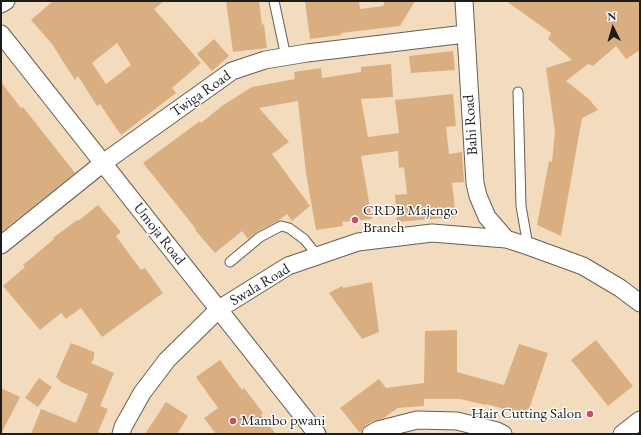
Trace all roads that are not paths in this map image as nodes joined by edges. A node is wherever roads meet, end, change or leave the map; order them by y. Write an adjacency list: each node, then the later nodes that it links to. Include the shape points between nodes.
1 (6, 1): 4 (street)
2 (274, 1): 7 (lane)
3 (464, 1): 6 (street, Bahi Road)
4 (1, 4)
5 (1, 34): 9 (street, Umoja Road)
6 (465, 34): 7 (street, Twiga Road); 10 (street, Bahi Road, via 475,183 488,217)
7 (286, 56): 9 (street, Twiga Road, via 232,71)
8 (518, 92): 12 (lane, via 521,206)
9 (103, 163): 11 (street, Twiga Road); 16 (street, Umoja Road)
10 (506, 239): 12 (street, Swala Road); 13 (street, Swala Road, via 432,233 358,242)
11 (1, 245)
12 (528, 246): 15 (street, Swala Road, via 583,266)
13 (318, 256): 14 (lane, via 304,239 289,228 281,226 260,237); 16 (street, Swala Road, via 288,266)
14 (230, 262)
15 (640, 303)
16 (219, 309): 18 (street, Swala Road, via 167,360 142,393); 19 (street, Umoja Road)
17 (640, 420): 22 (street)
18 (120, 434)
19 (317, 434)
20 (371, 434): 21 (street, via 417,420 457,420)
21 (503, 434)
22 (622, 434)

